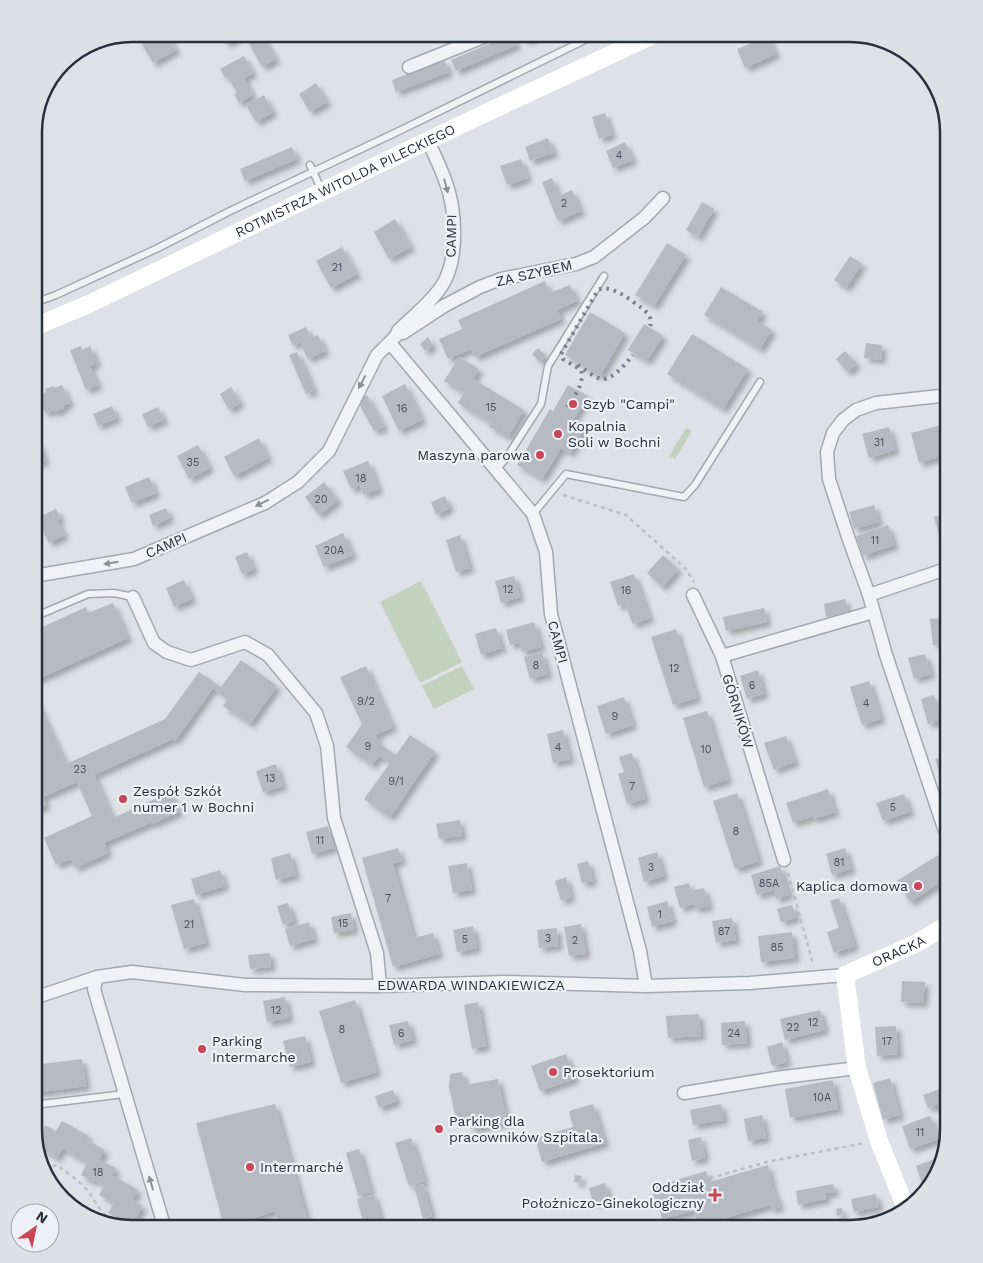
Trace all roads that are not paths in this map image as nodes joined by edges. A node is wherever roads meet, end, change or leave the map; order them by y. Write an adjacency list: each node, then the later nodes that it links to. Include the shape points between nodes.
1 (470, 42): 4 (street)
2 (579, 43): 6 (lane, via 399,131)
3 (637, 43): 5 (main road, ROTMISTRZA WITOLDA PILECKIEGO)
4 (409, 67)
5 (428, 141): 7 (main road, ROTMISTRZA WITOLDA PILECKIEGO); 12 (street, CAMPI, one-way to 12, via 446,181 452,210 454,248 443,284)
6 (312, 168): 7 (lane); 10 (lane, via 158,248)
7 (323, 192): 11 (main road, ROTMISTRZA WITOLDA PILECKIEGO)
8 (664, 198): 12 (street, ZA SZYBEM, via 594,257 480,287 444,306)
9 (604, 276): 15 (lane, via 548,366 541,404)
10 (43, 300)
11 (43, 323)
12 (393, 340): 15 (street, CAMPI); 18 (street, CAMPI, one-way to 18, via 377,355 329,451 298,482 265,503 134,559)
13 (760, 382): 16 (lane, via 695,485 684,497 566,474)
14 (940, 396): 20 (street, via 876,403 856,410 833,433 827,452 830,479)
15 (496, 470): 16 (street, CAMPI)
16 (533, 514): 31 (street, CAMPI, via 546,552 551,614 640,951)
17 (940, 571): 20 (street)
18 (43, 575)
19 (693, 595): 24 (street)
20 (869, 595): 22 (street)
21 (133, 597): 23 (lane, via 114,593 88,594); 30 (street, via 154,643 166,652 191,660 245,642 268,655 316,713 327,746 334,818 377,953)
22 (873, 612): 24 (street, GÓRNIKÓW); 25 (street)
23 (43, 613)
24 (722, 656): 26 (street, GÓRNIKÓW)
25 (940, 816)
26 (784, 860)
27 (940, 929): 28 (main road, ORACKA)
28 (845, 975): 31 (street, EDWARDA WINDAKIEWICZA, via 750,983); 33 (main road)
29 (97, 977): 30 (street, EDWARDA WINDAKIEWICZA, via 132,972 244,985); 32 (street, EDWARDA WINDAKIEWICZA); 35 (street, via 94,989)
30 (380, 986): 31 (street, EDWARDA WINDAKIEWICZA, via 504,982)
31 (646, 986)
32 (42, 995)
33 (858, 1068): 34 (street); 37 (main road, via 878,1141)
34 (684, 1093)
35 (124, 1094): 36 (lane); 38 (street, one-way to 35)
36 (42, 1104)
37 (904, 1203)
38 (163, 1220)

